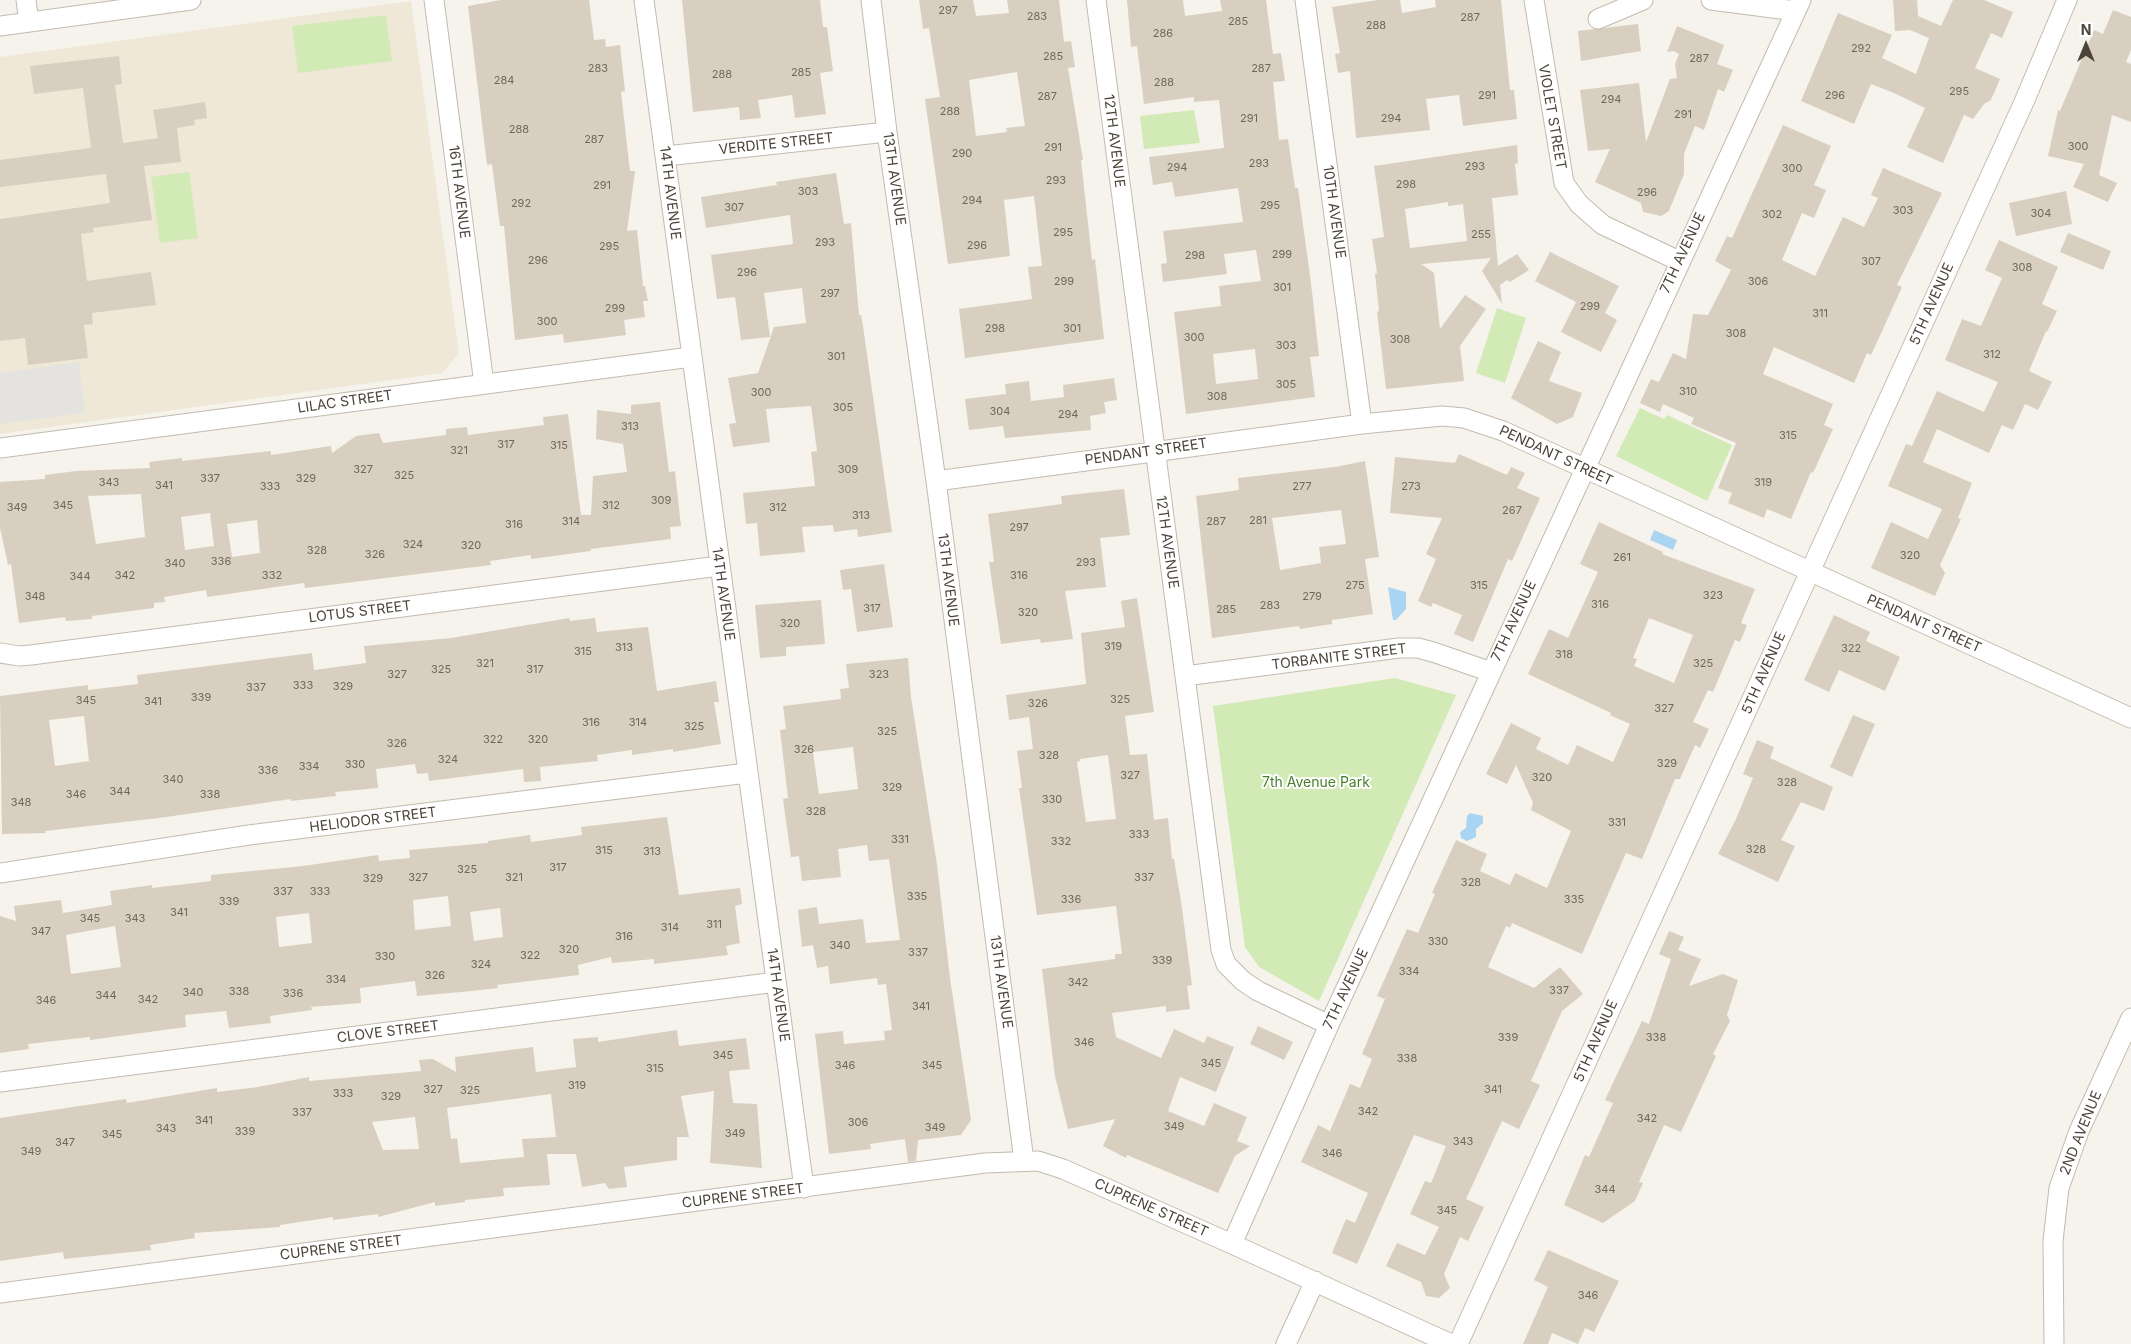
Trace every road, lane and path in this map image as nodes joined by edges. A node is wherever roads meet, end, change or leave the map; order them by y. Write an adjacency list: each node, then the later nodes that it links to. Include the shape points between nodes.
1 (26, 0): 14 (street)
2 (191, 0): 14 (street)
3 (434, 0): 20 (street, 16TH AVENUE)
4 (644, 0): 17 (street, 14TH AVENUE)
5 (872, 0): 16 (street, 13TH AVENUE)
6 (1096, 0): 23 (street, 12TH AVENUE)
7 (1305, 0): 21 (street, 10TH AVENUE)
8 (1534, 0): 18 (street, VIOLET STREET, via 1564,183 1579,204 1603,225)
9 (1643, 0): 13 (street)
10 (1711, 0): 12 (street)
11 (2067, 0): 27 (street, 5TH AVENUE, via 2028,93)
12 (1799, 6): 18 (street, 7TH AVENUE)
13 (1598, 19)
14 (29, 22): 15 (street)
15 (0, 26)
16 (887, 132): 17 (street, VERDITE STREET); 25 (street, 13TH AVENUE)
17 (666, 156): 19 (street, 14TH AVENUE)
18 (1679, 261): 24 (street, 7TH AVENUE)
19 (691, 357): 20 (street, LILAC STREET); 26 (street, 14TH AVENUE)
20 (484, 384): 22 (street, LILAC STREET)
21 (1362, 424): 23 (street, PENDANT STREET); 24 (street, PENDANT STREET, via 1442,416 1464,418 1495,427)
22 (0, 448)
23 (1155, 450): 25 (street, PENDANT STREET); 30 (street, 12TH AVENUE)
24 (1584, 469): 27 (street, PENDANT STREET); 29 (street, 7TH AVENUE)
25 (936, 481): 38 (street, 13TH AVENUE)
26 (720, 566): 28 (street, LOTUS STREET, via 19,656); 32 (street, 14TH AVENUE)
27 (1810, 572): 31 (street, PENDANT STREET); 44 (street, 5TH AVENUE)
28 (0, 653)
29 (1491, 672): 30 (street, TORBANITE STREET, via 1434,652 1399,648); 36 (street, 7TH AVENUE)
30 (1185, 676): 36 (street, 12TH AVENUE, via 1222,956 1236,976 1258,991)
31 (2131, 718)
32 (747, 773): 33 (street, HELIODOR STREET, via 249,835); 34 (street, 14TH AVENUE)
33 (0, 872)
34 (776, 982): 37 (street, CLOVE STREET); 39 (street, 14TH AVENUE)
35 (2131, 1018): 45 (street, 2ND AVENUE, via 2079,1131 2059,1188 2053,1241)
36 (1329, 1025): 40 (street, 7TH AVENUE)
37 (0, 1082)
38 (1024, 1161): 39 (street, CUPRENE STREET, via 985,1163); 40 (street, CUPRENE STREET, via 1051,1164)
39 (804, 1188): 42 (street, CUPRENE STREET)
40 (1232, 1244): 41 (street, CUPRENE STREET)
41 (1315, 1281): 43 (street); 44 (street, CUPRENE STREET)
42 (0, 1293)
43 (1286, 1344)
44 (1450, 1344)
45 (2054, 1344)

